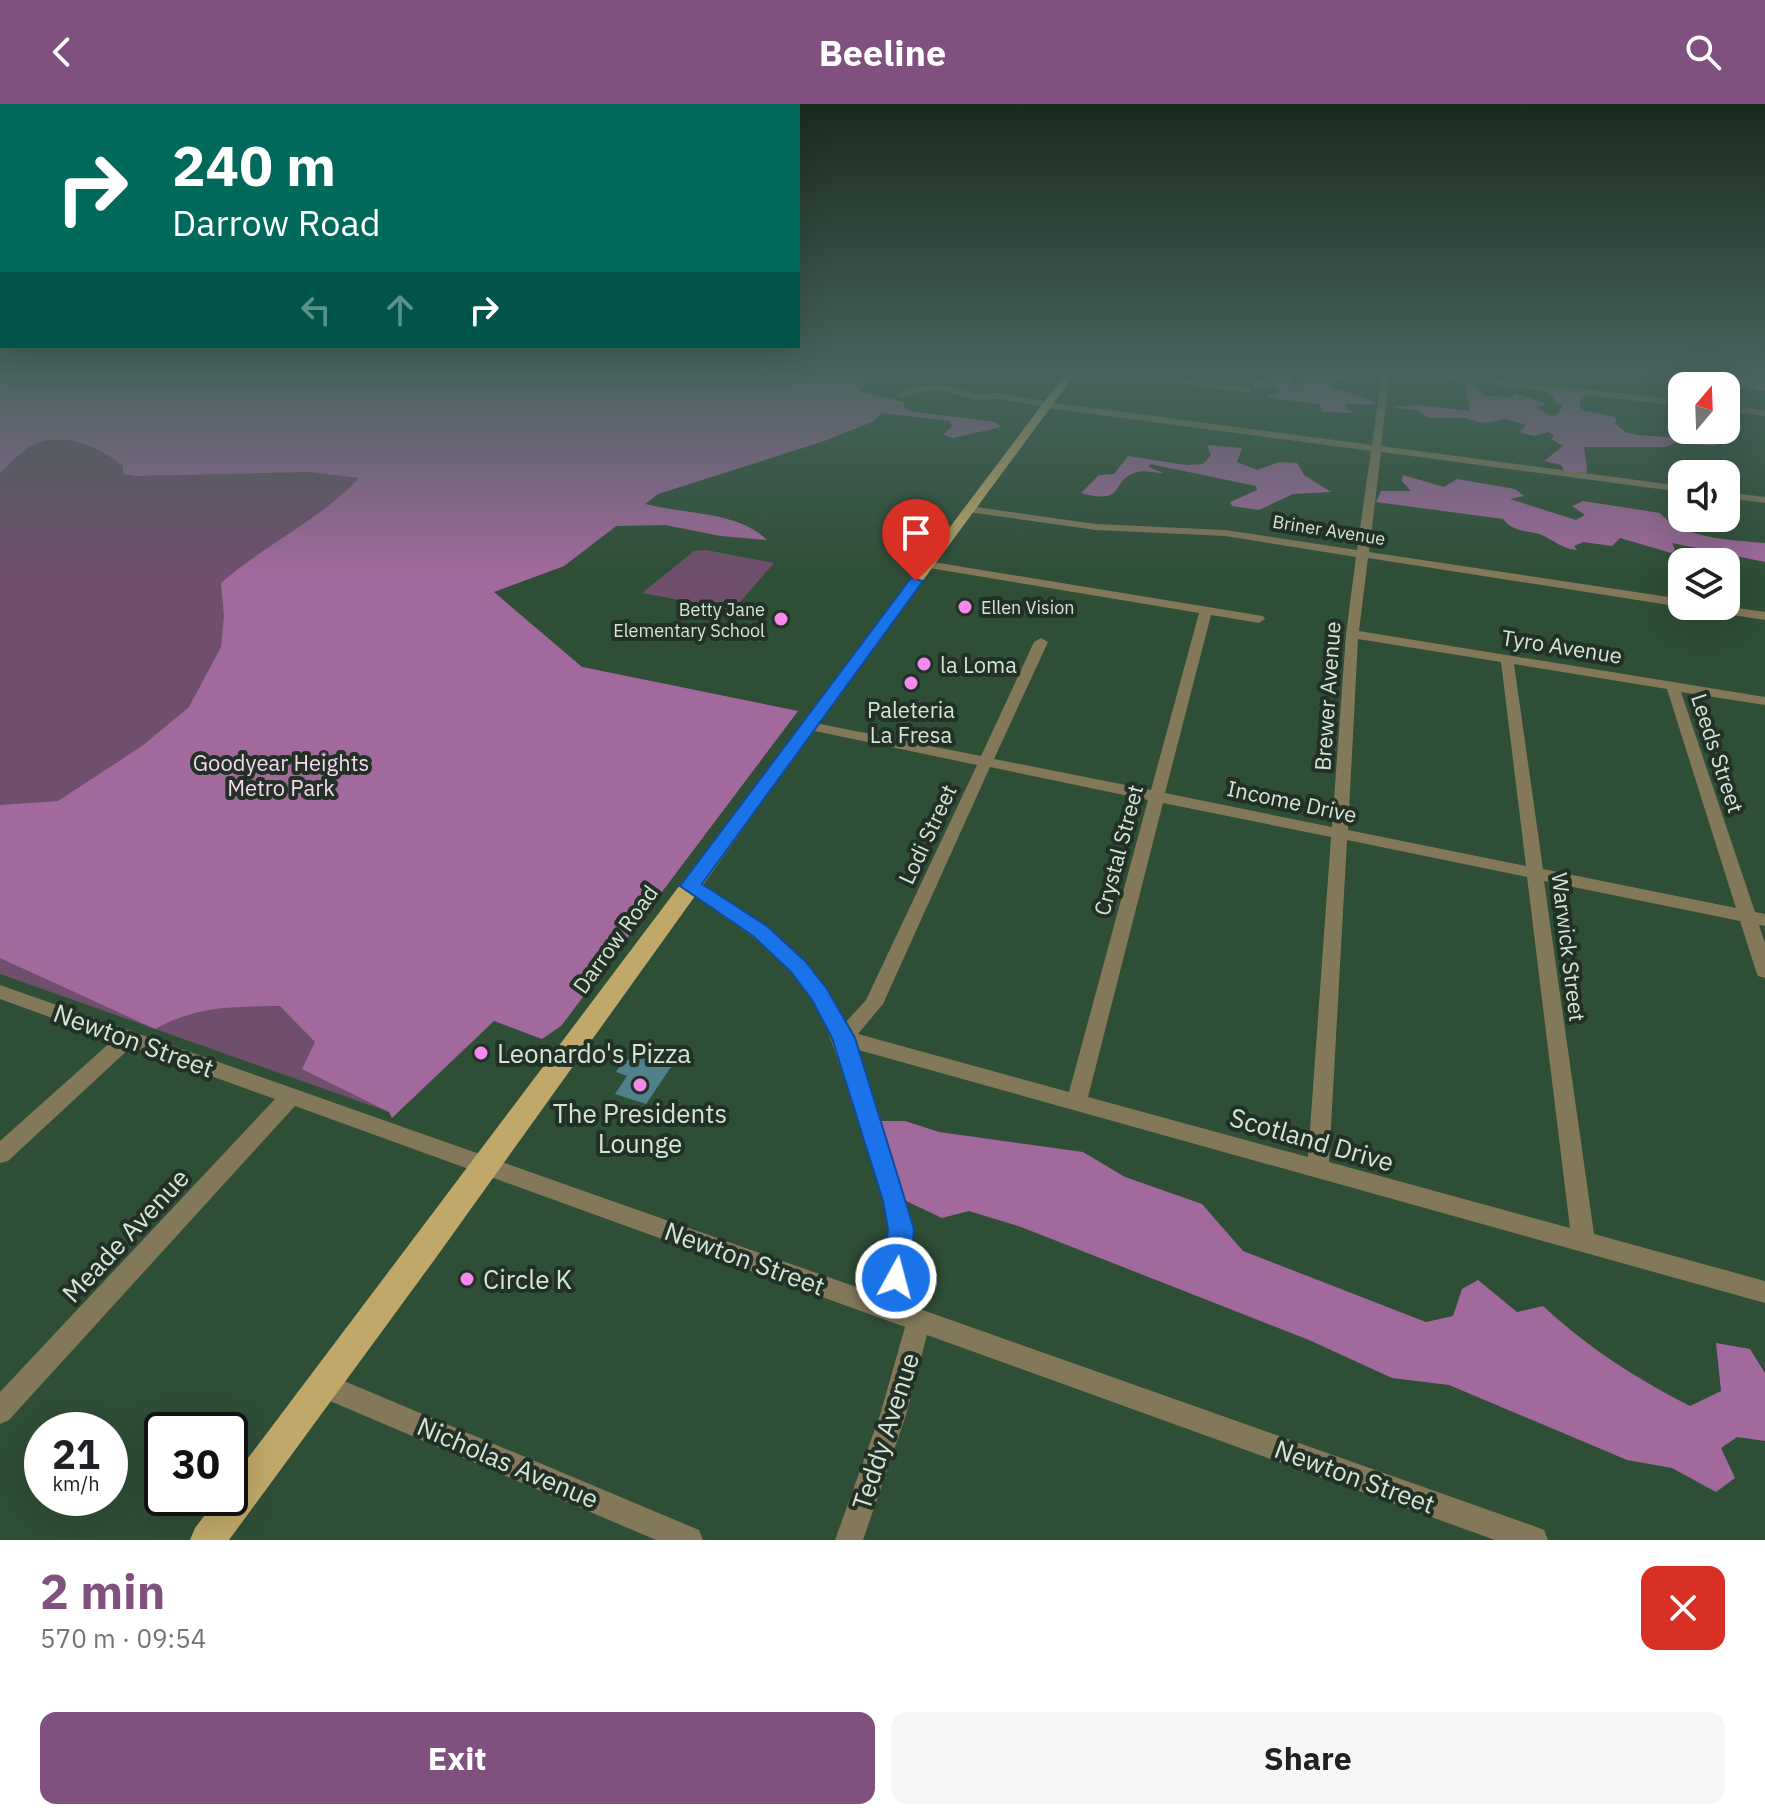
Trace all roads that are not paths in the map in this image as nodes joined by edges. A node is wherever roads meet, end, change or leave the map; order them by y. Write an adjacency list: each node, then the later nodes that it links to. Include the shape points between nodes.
1 (1021, 440): 8 (main road, Darrow Road)
2 (1309, 440): 4 (street)
3 (1377, 440): 4 (street, Brewer Avenue)
4 (1376, 449): 5 (street); 9 (street, Brewer Avenue)
5 (1668, 487)
6 (1740, 497): 7 (street)
7 (1765, 500)
8 (969, 509): 9 (street, Briner Avenue, via 1082,526 1211,531); 10 (main road, Darrow Road)
9 (1362, 553): 11 (street, Briner Avenue); 16 (street, Brewer Avenue)
10 (927, 565): 12 (street); 21 (main road, Darrow Road)
11 (1668, 601)
12 (1206, 610): 15 (street); 23 (street, Crystal Street)
13 (1740, 612): 14 (street)
14 (1765, 616)
15 (1259, 619)
16 (1352, 634): 18 (street, Tyro Avenue); 24 (street, Brewer Avenue)
17 (1041, 642): 22 (street, Lodi Street)
18 (1507, 660): 19 (street, Tyro Avenue); 25 (street, Warwick Street)
19 (1673, 687): 20 (street, Tyro Avenue); 27 (street, Leeds Street)
20 (1765, 701)
21 (810, 726): 22 (street, Income Drive); 26 (main road, Darrow Road)
22 (985, 761): 23 (street, Income Drive); 32 (street, Lodi Street, via 873,1004)
23 (1155, 796): 24 (street, Income Drive); 34 (street, Crystal Street)
24 (1338, 833): 25 (street, Income Drive); 37 (street, Brewer Avenue)
25 (1535, 873): 27 (street, Income Drive); 38 (street, Warwick Street)
26 (690, 886): 32 (street, via 750,923 790,959 813,985); 36 (main road, Darrow Road)
27 (1747, 917): 28 (street, Income Drive); 29 (street, Leeds Street)
28 (1765, 920)
29 (1765, 971)
30 (0, 992): 31 (street, Newton Street)
31 (128, 1038): 33 (street, Newton Street); 35 (street)
32 (843, 1038): 34 (street, Scotland Drive); 40 (street, via 901,1229 896,1278)
33 (291, 1096): 36 (street, Newton Street); 43 (street, Meade Avenue)
34 (1076, 1102): 37 (street, Scotland Drive)
35 (0, 1154)
36 (488, 1167): 40 (street, Newton Street); 42 (main road, Darrow Road)
37 (1318, 1169): 38 (street, Scotland Drive)
38 (1583, 1241): 39 (street, Scotland Drive)
39 (1765, 1292)
40 (886, 1309): 41 (street, Newton Street)
41 (919, 1321): 46 (street, Teddy Avenue); 47 (street, Newton Street)
42 (325, 1386): 44 (main road, Darrow Road); 45 (street, Nicholas Avenue)
43 (0, 1411)
44 (207, 1540)
45 (689, 1540)
46 (849, 1540)
47 (1534, 1540)

